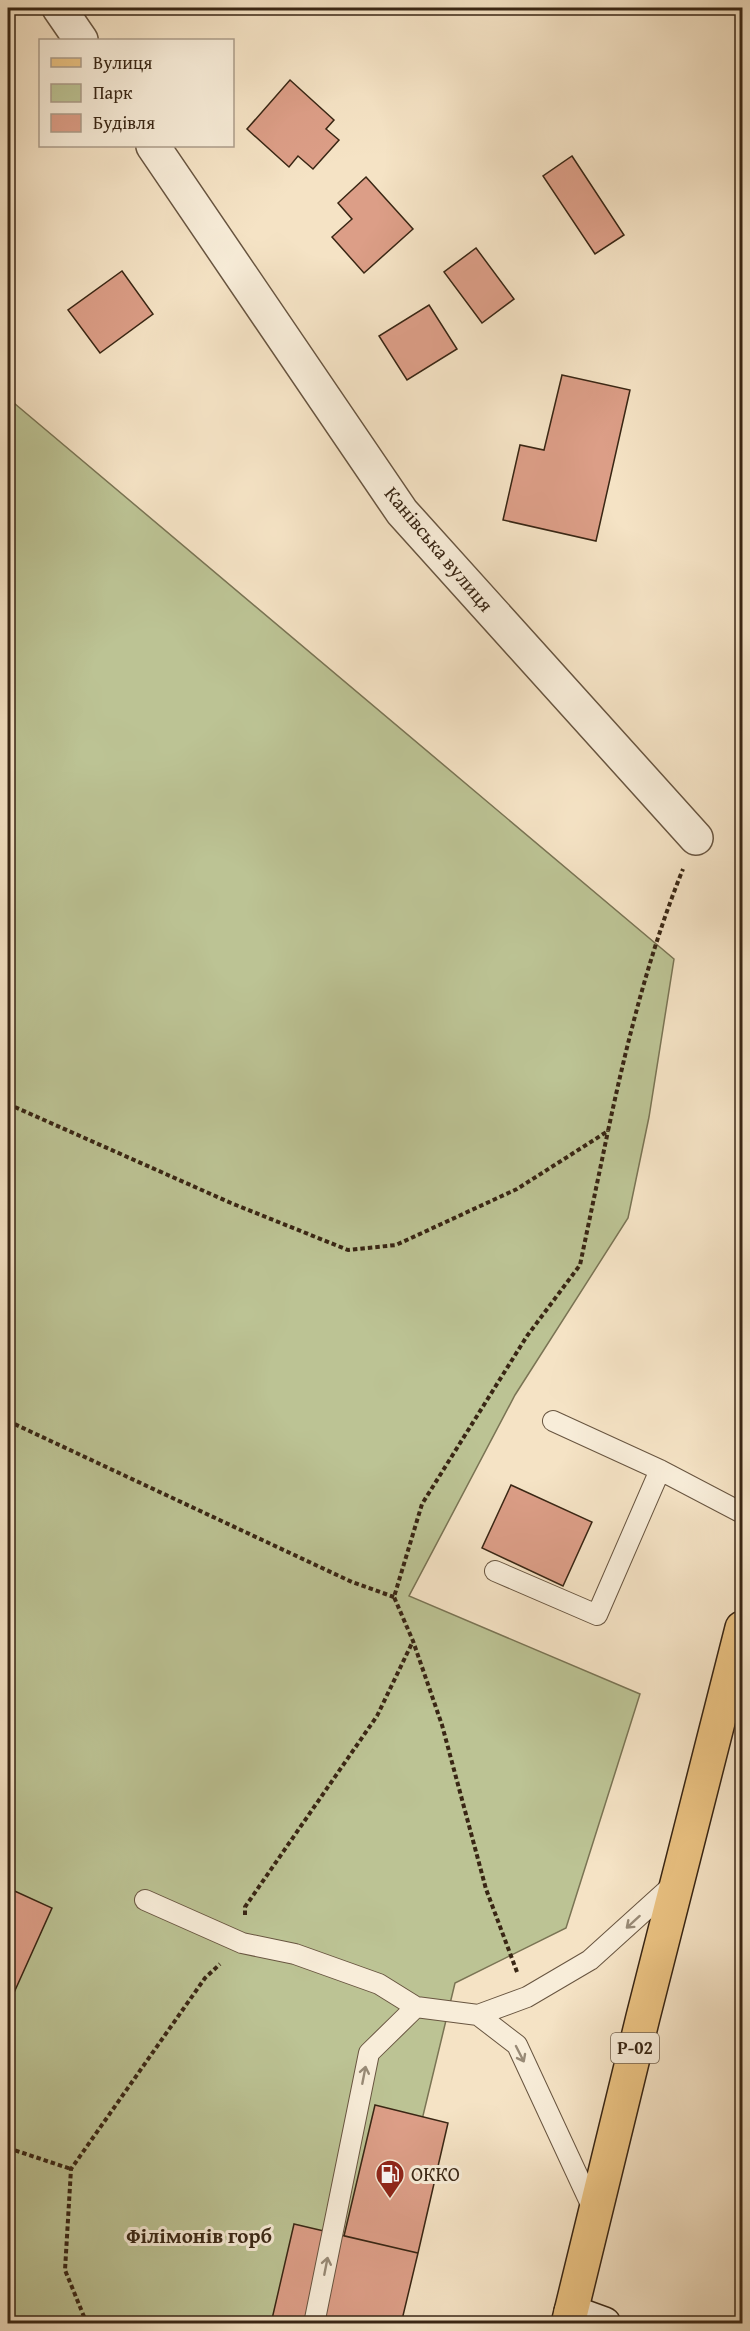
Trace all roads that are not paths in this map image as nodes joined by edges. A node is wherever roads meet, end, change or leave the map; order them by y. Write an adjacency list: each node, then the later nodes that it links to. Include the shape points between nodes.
1 (59, 8): 2 (street)
2 (80, 39)
3 (154, 147): 4 (street, Канівська вулиця, via 402,512)
4 (696, 838)
5 (553, 1421): 6 (lane)
6 (660, 1470): 7 (lane); 8 (lane, via 597,1615)
7 (742, 1514)
8 (495, 1571)
9 (742, 1628): 10 (main road, Р-02)
10 (676, 1883): 13 (lane, one-way to 13, via 590,1960 527,1998); 14 (main road, Р-02)
11 (145, 1900): 12 (lane, via 242,1943 295,1954 379,1984)
12 (416, 2007): 13 (lane); 16 (lane, one-way to 12, via 369,2053)
13 (478, 2015): 14 (lane, one-way to 14, via 517,2046)
14 (596, 2214): 15 (main road, Р-02)
15 (569, 2318): 17 (street)
16 (314, 2324)
17 (604, 2324)

